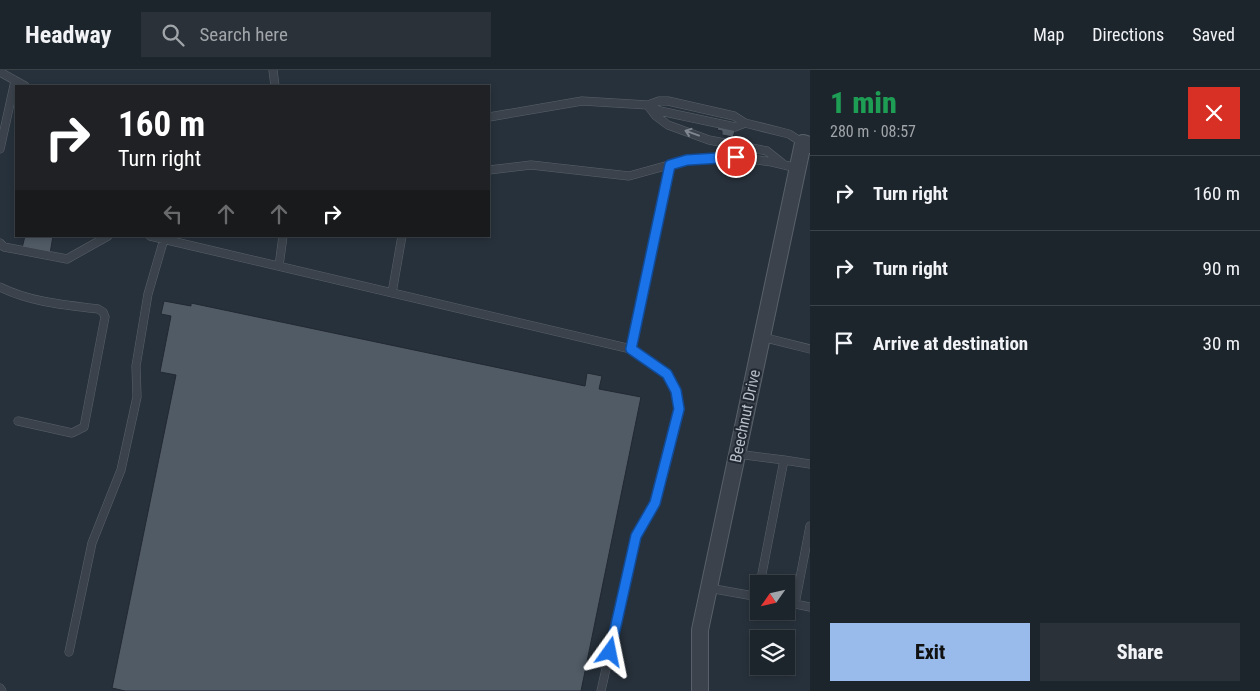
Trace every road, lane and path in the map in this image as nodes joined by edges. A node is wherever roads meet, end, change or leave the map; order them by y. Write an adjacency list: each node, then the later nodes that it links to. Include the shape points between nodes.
1 (273, 70): 5 (lane)
2 (0, 72): 3 (lane)
3 (14, 81): 4 (lane); 9 (lane)
4 (23, 85)
5 (275, 85)
6 (648, 105): 7 (lane, via 582,101); 8 (lane, via 660,111 735,127 745,123 789,134); 11 (lane, one-way to 6, via 768,151 710,140 668,125)
7 (490, 117)
8 (806, 144): 11 (street, Beechnut Drive)
9 (0, 149)
10 (670, 165): 11 (lane, via 702,158 736,157); 12 (lane, via 629,176 531,165); 23 (lane)
11 (792, 167): 22 (street, Beechnut Drive)
12 (490, 170)
13 (106, 237): 18 (lane, via 67,259 4,248)
14 (154, 237): 17 (lane)
15 (283, 237): 19 (lane)
16 (402, 237): 21 (lane)
17 (164, 240): 19 (lane); 35 (lane, via 148,294 136,366 137,396 121,470 92,543)
18 (0, 243)
19 (278, 266): 21 (lane)
20 (0, 288): 25 (lane, via 43,301 98,309 105,317 84,427 72,434)
21 (392, 293): 23 (lane)
22 (762, 337): 24 (lane); 26 (street, Beechnut Drive)
23 (631, 349): 36 (lane, via 667,374 676,391 679,409 655,503 636,536)
24 (810, 349)
25 (18, 422)
26 (736, 454): 27 (lane); 31 (street, Beechnut Drive)
27 (784, 460): 28 (lane); 30 (lane)
28 (810, 464)
29 (810, 526): 33 (lane)
30 (762, 575)
31 (709, 588): 32 (lane); 37 (street, Beechnut Drive, via 700,630)
32 (750, 593)
33 (795, 604): 34 (lane)
34 (810, 607)
35 (70, 652)
36 (601, 691)
37 (700, 691)

